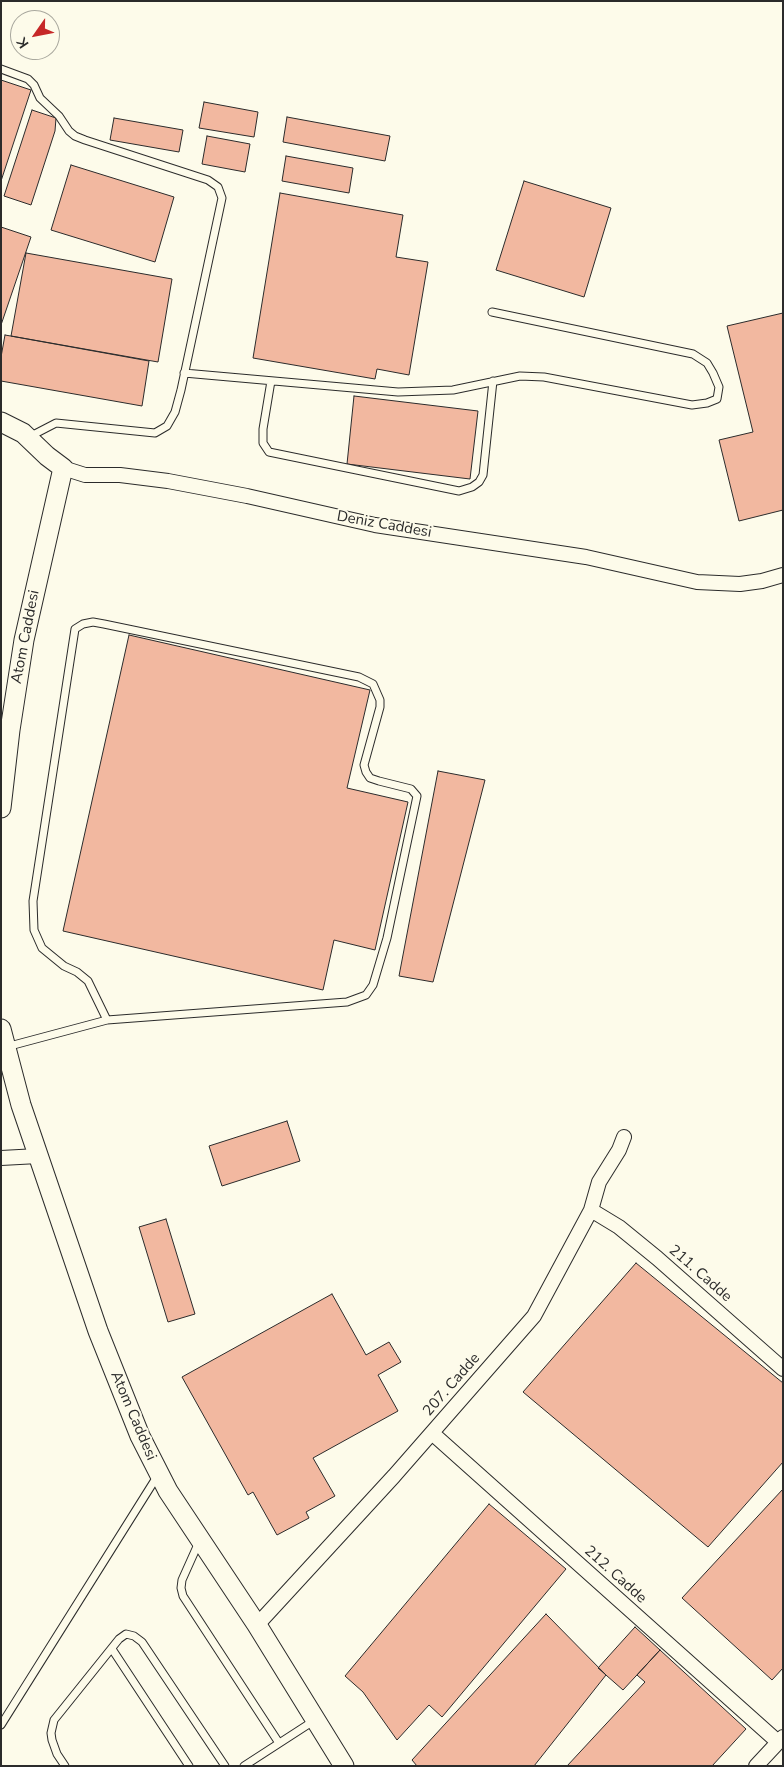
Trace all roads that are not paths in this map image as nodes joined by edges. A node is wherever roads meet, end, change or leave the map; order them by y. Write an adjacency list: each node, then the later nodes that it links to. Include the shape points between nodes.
1 (1, 69): 3 (lane, via 34,85 40,98 75,136 208,180 218,187 222,198)
2 (492, 312): 5 (lane, via 693,354 707,363 719,387 717,399 692,405 544,377 520,376)
3 (184, 373): 4 (lane); 7 (lane, via 175,412 167,426 155,433 56,422)
4 (272, 381): 5 (lane, via 398,392 453,390); 5 (lane, via 263,429 263,443 269,452 458,491 472,487 483,475)
5 (493, 381)
6 (1, 422): 7 (street, Deniz Caddesi)
7 (29, 438): 8 (street, Deniz Caddesi)
8 (63, 468): 9 (street, Deniz Caddesi, via 86,475 168,481 375,525 586,557 697,582 740,584); 10 (street, Atom Caddesi, via 24,640)
9 (783, 575)
10 (1, 808)
11 (107, 1020): 11 (lane, via 347,1002 366,995 373,985 387,938 417,796 411,788 370,778 366,772 364,765 380,707 373,684 359,677 104,624 92,622 75,628 34,901 34,930 42,948 88,981); 12 (lane)
12 (3, 1038): 14 (street, Atom Caddesi)
13 (624, 1137): 16 (street, 207. Cadde, via 600,1182)
14 (38, 1156): 15 (street); 19 (street, Atom Caddesi, via 98,1331)
15 (1, 1158)
16 (591, 1210): 17 (street, 211. Cadde, via 658,1258); 18 (street, 207. Cadde, via 534,1316)
17 (783, 1369)
18 (432, 1433): 21 (street, 207. Cadde); 25 (street, 212. Cadde)
19 (158, 1474): 20 (street, Atom Caddesi); 24 (lane)
20 (200, 1540): 21 (street, Atom Caddesi); 26 (lane, via 182,1580 183,1596)
21 (257, 1625): 23 (street, Atom Caddesi)
22 (112, 1649): 27 (lane, via 54,1720 52,1740 56,1754); 28 (lane); 29 (lane, via 126,1634 142,1642)
23 (316, 1720): 26 (lane); 31 (street, Atom Caddesi)
24 (1, 1725)
25 (780, 1739): 32 (street)
26 (279, 1743): 30 (lane)
27 (65, 1766)
28 (189, 1766)
29 (225, 1766)
30 (244, 1766)
31 (344, 1766)
32 (756, 1766)

